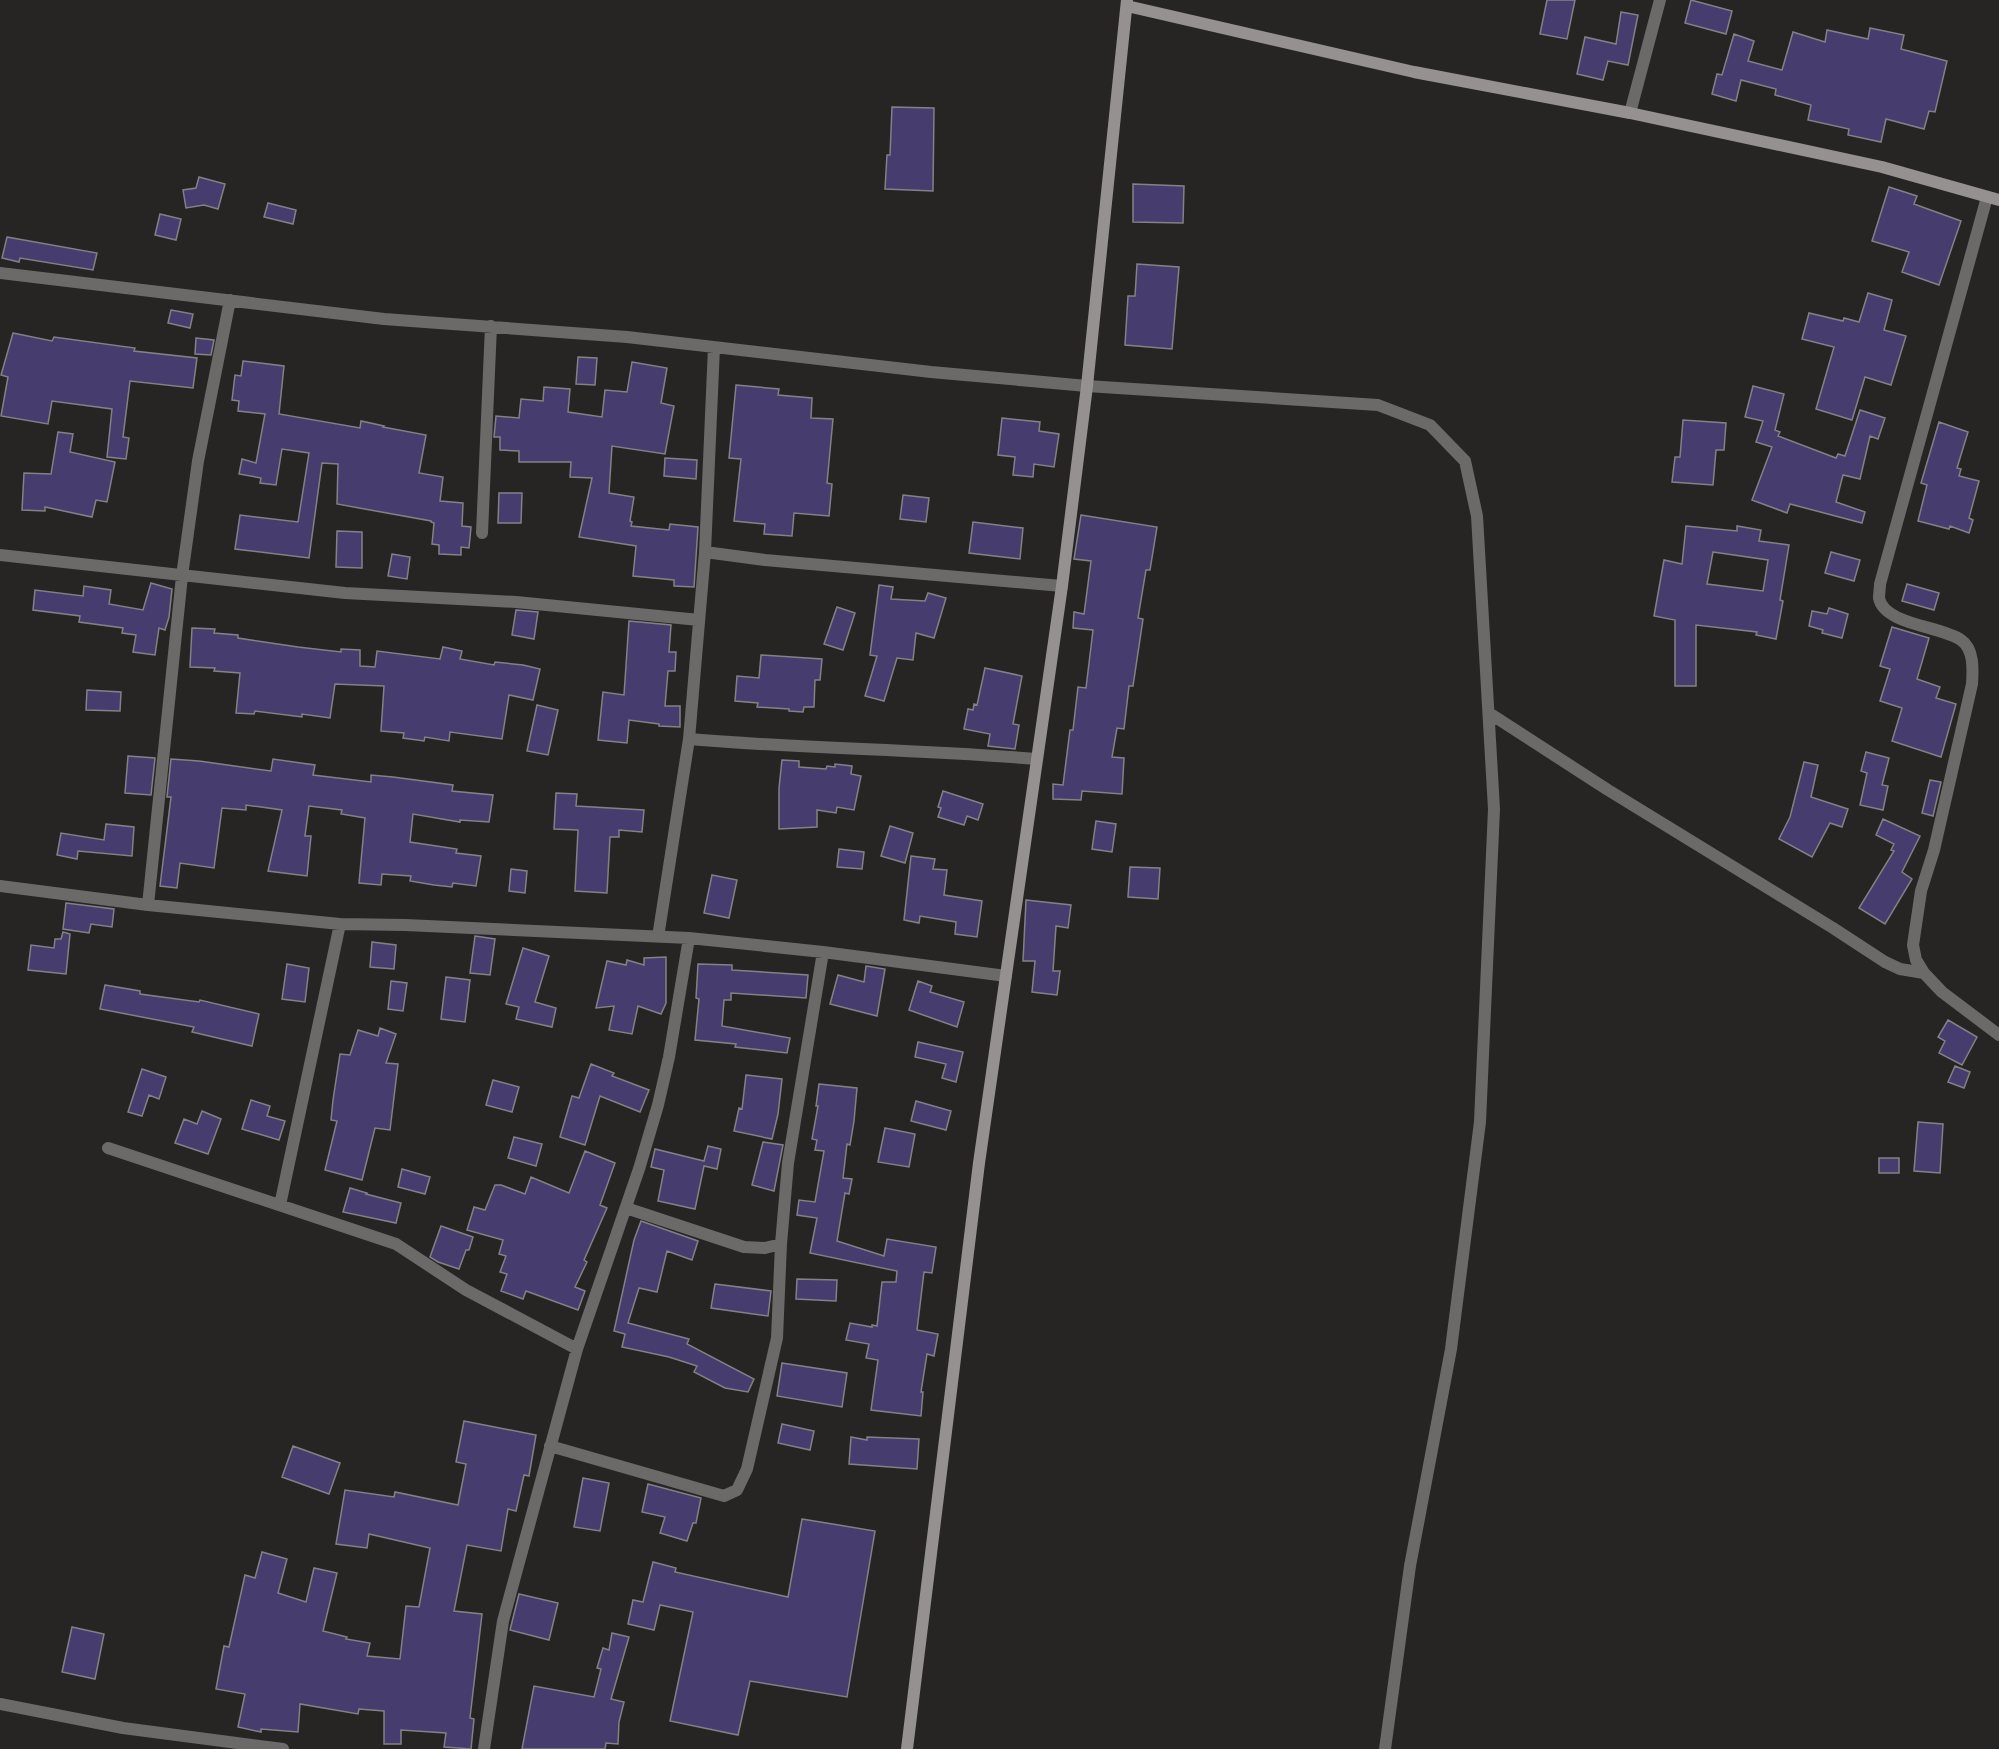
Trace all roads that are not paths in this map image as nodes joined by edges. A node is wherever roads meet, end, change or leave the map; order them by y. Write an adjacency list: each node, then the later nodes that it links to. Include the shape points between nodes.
1 (1660, 0): 3 (street)
2 (1127, 3): 3 (street, via 1414,72); 9 (street)
3 (1630, 113): 4 (street, via 1882,167)
4 (1993, 199): 25 (street, via 1879,598 1883,607 1913,624 1963,640 1973,667 1949,789 1916,918 1913,945)
5 (0, 273): 6 (street)
6 (230, 300): 7 (street, via 384,319); 13 (street, via 198,461)
7 (490, 326): 8 (street); 10 (street)
8 (714, 347): 9 (street); 11 (street)
9 (1087, 386): 14 (street); 16 (street, via 1378,405 1431,425 1466,461 1477,516)
10 (482, 533)
11 (705, 552): 14 (street); 15 (street)
12 (0, 555): 13 (street)
13 (182, 576): 15 (street, via 345,593 516,602); 20 (street)
14 (1062, 586): 18 (street)
15 (699, 620): 17 (street)
16 (1489, 713): 25 (street, via 1885,962); 39 (street, via 1494,809 1480,1122 1451,1349 1410,1566)
17 (689, 739): 18 (street); 22 (street)
18 (1036, 759): 26 (street)
19 (0, 886): 20 (street)
20 (148, 905): 21 (street)
21 (340, 924): 22 (street); 29 (street)
22 (658, 937): 23 (street)
23 (689, 938): 24 (street); 30 (street, via 658,1105)
24 (823, 952): 26 (street); 31 (street, via 788,1163)
25 (1924, 973): 27 (street, via 1942,993)
26 (1006, 975): 38 (street)
27 (1999, 1035)
28 (108, 1148): 29 (street)
29 (280, 1205): 32 (street, via 396,1244 466,1290)
30 (626, 1208): 31 (street, via 744,1247); 32 (street)
31 (782, 1244): 33 (street, via 777,1338 747,1469 737,1490 724,1496)
32 (577, 1350): 33 (street)
33 (550, 1446): 37 (street, via 503,1620)
34 (0, 1704): 35 (street)
35 (245, 1747): 36 (street)
36 (283, 1749)
37 (484, 1749)
38 (907, 1749)
39 (1385, 1749)

